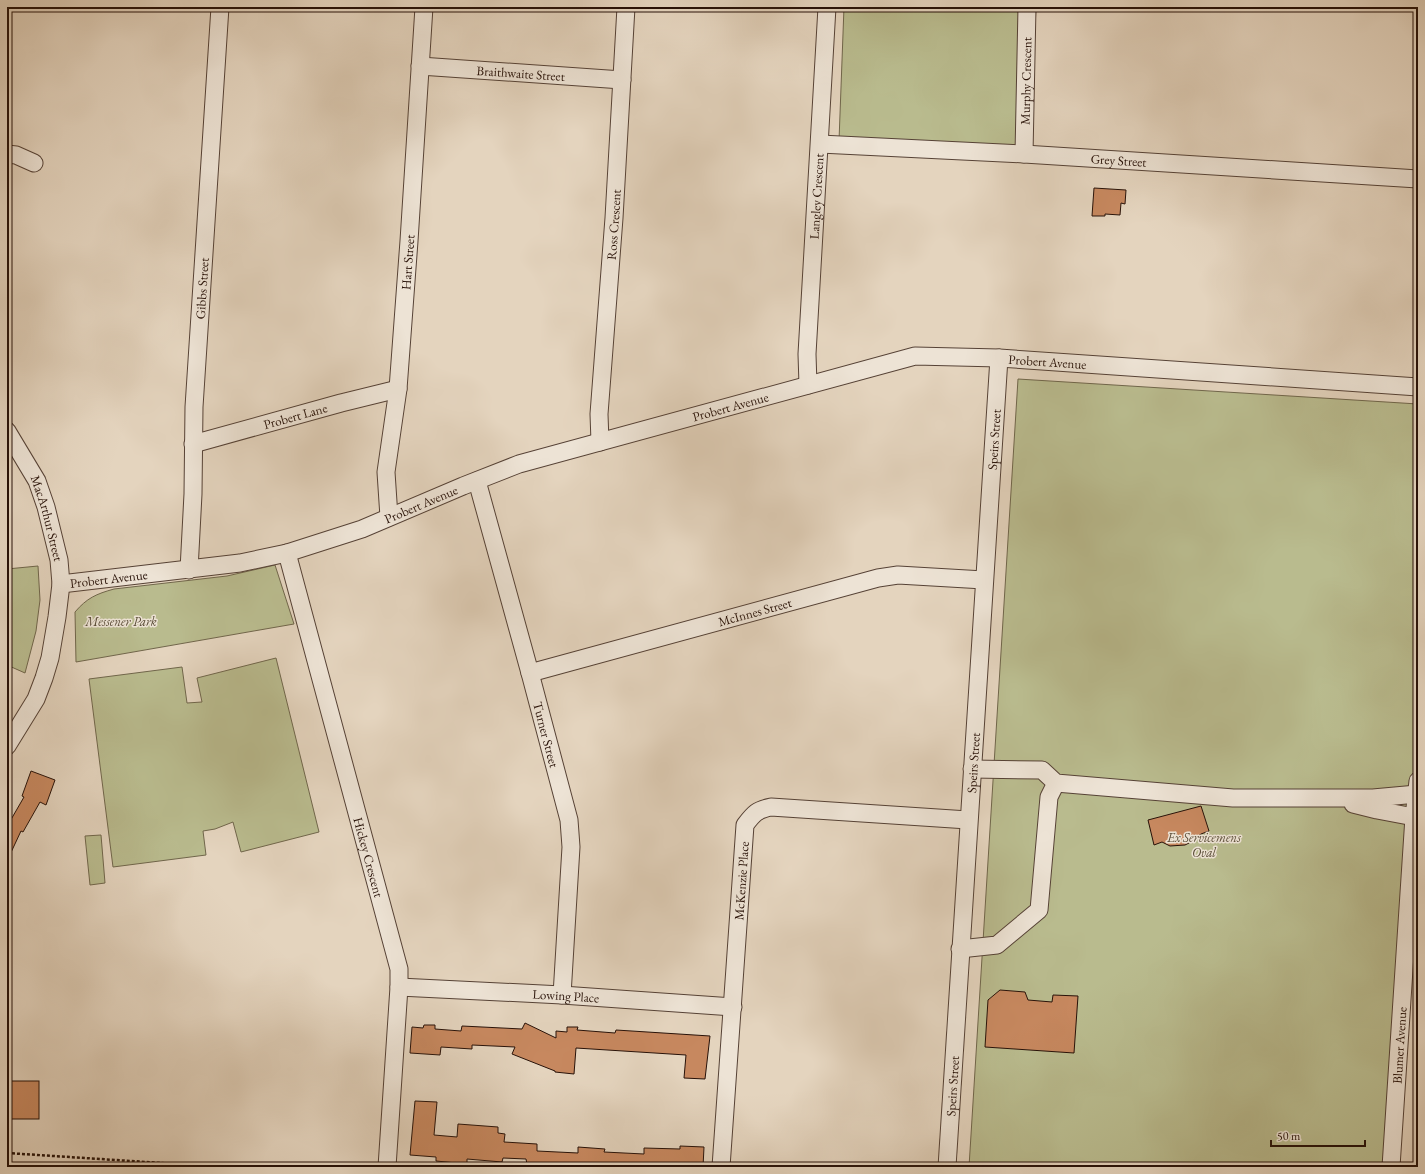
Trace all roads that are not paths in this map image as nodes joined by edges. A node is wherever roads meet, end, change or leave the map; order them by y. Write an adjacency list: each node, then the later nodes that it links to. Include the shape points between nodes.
1 (220, 7): 19 (street, Gibbs Street, via 196,375)
2 (424, 7): 6 (street, Hart Street)
3 (626, 7): 7 (street, Ross Crescent)
4 (827, 7): 8 (street, Langley Crescent)
5 (1027, 7): 10 (street, Murphy Crescent)
6 (420, 66): 7 (street, Braithwaite Street); 16 (street, Hart Street)
7 (622, 80): 18 (street, Ross Crescent, via 599,414)
8 (820, 144): 10 (street, Grey Street); 14 (street, Langley Crescent, via 807,354)
9 (7, 154): 11 (street)
10 (1024, 154): 12 (street, Grey Street)
11 (34, 163)
12 (1418, 178)
13 (998, 358): 14 (street, Probert Avenue, via 915,356); 15 (street, Probert Avenue); 24 (street, Speirs Street)
14 (808, 385): 18 (street, Probert Avenue)
15 (1418, 387)
16 (398, 389): 19 (street, Probert Lane); 21 (street, Hart Street, via 386,472)
17 (7, 431): 25 (street, MacArthur Street, via 36,481 46,507 59,560)
18 (600, 442): 20 (street, Probert Avenue, via 519,464)
19 (194, 444): 23 (street, Gibbs Street)
20 (476, 480): 21 (street, Probert Avenue); 26 (street, Turner Street)
21 (389, 517): 22 (street, Probert Avenue, via 362,529)
22 (287, 553): 23 (street, Probert Avenue); 35 (street, Hickey Crescent, via 399,969)
23 (189, 570): 25 (street, Probert Avenue)
24 (984, 580): 26 (street, McInnes Street, via 898,575 878,578); 28 (street, Speirs Street)
25 (61, 584): 27 (street, MacArthur Street, via 50,658 44,678 36,699)
26 (530, 673): 36 (street, Turner Street, via 569,820 571,847)
27 (7, 746)
28 (972, 769): 29 (street, via 1042,770); 33 (street, Speirs Street)
29 (1056, 783): 31 (street, via 1233,798); 34 (street, via 1049,797 1039,910 997,945)
30 (1417, 787): 31 (street, via 1373,798); 32 (street, Blumer Avenue)
31 (1334, 799): 32 (street)
32 (1414, 817): 41 (street, Blumer Avenue)
33 (968, 820): 34 (street, Speirs Street); 37 (street, McKenzie Place, via 776,807 760,810 752,815 745,824)
34 (960, 949): 40 (street, Speirs Street)
35 (399, 987): 36 (street, Lowing Place); 38 (street, Hickey Crescent)
36 (562, 995): 37 (street, Lowing Place)
37 (733, 1008): 39 (street, McKenzie Place)
38 (387, 1167)
39 (721, 1167)
40 (947, 1167)
41 (1391, 1167)

